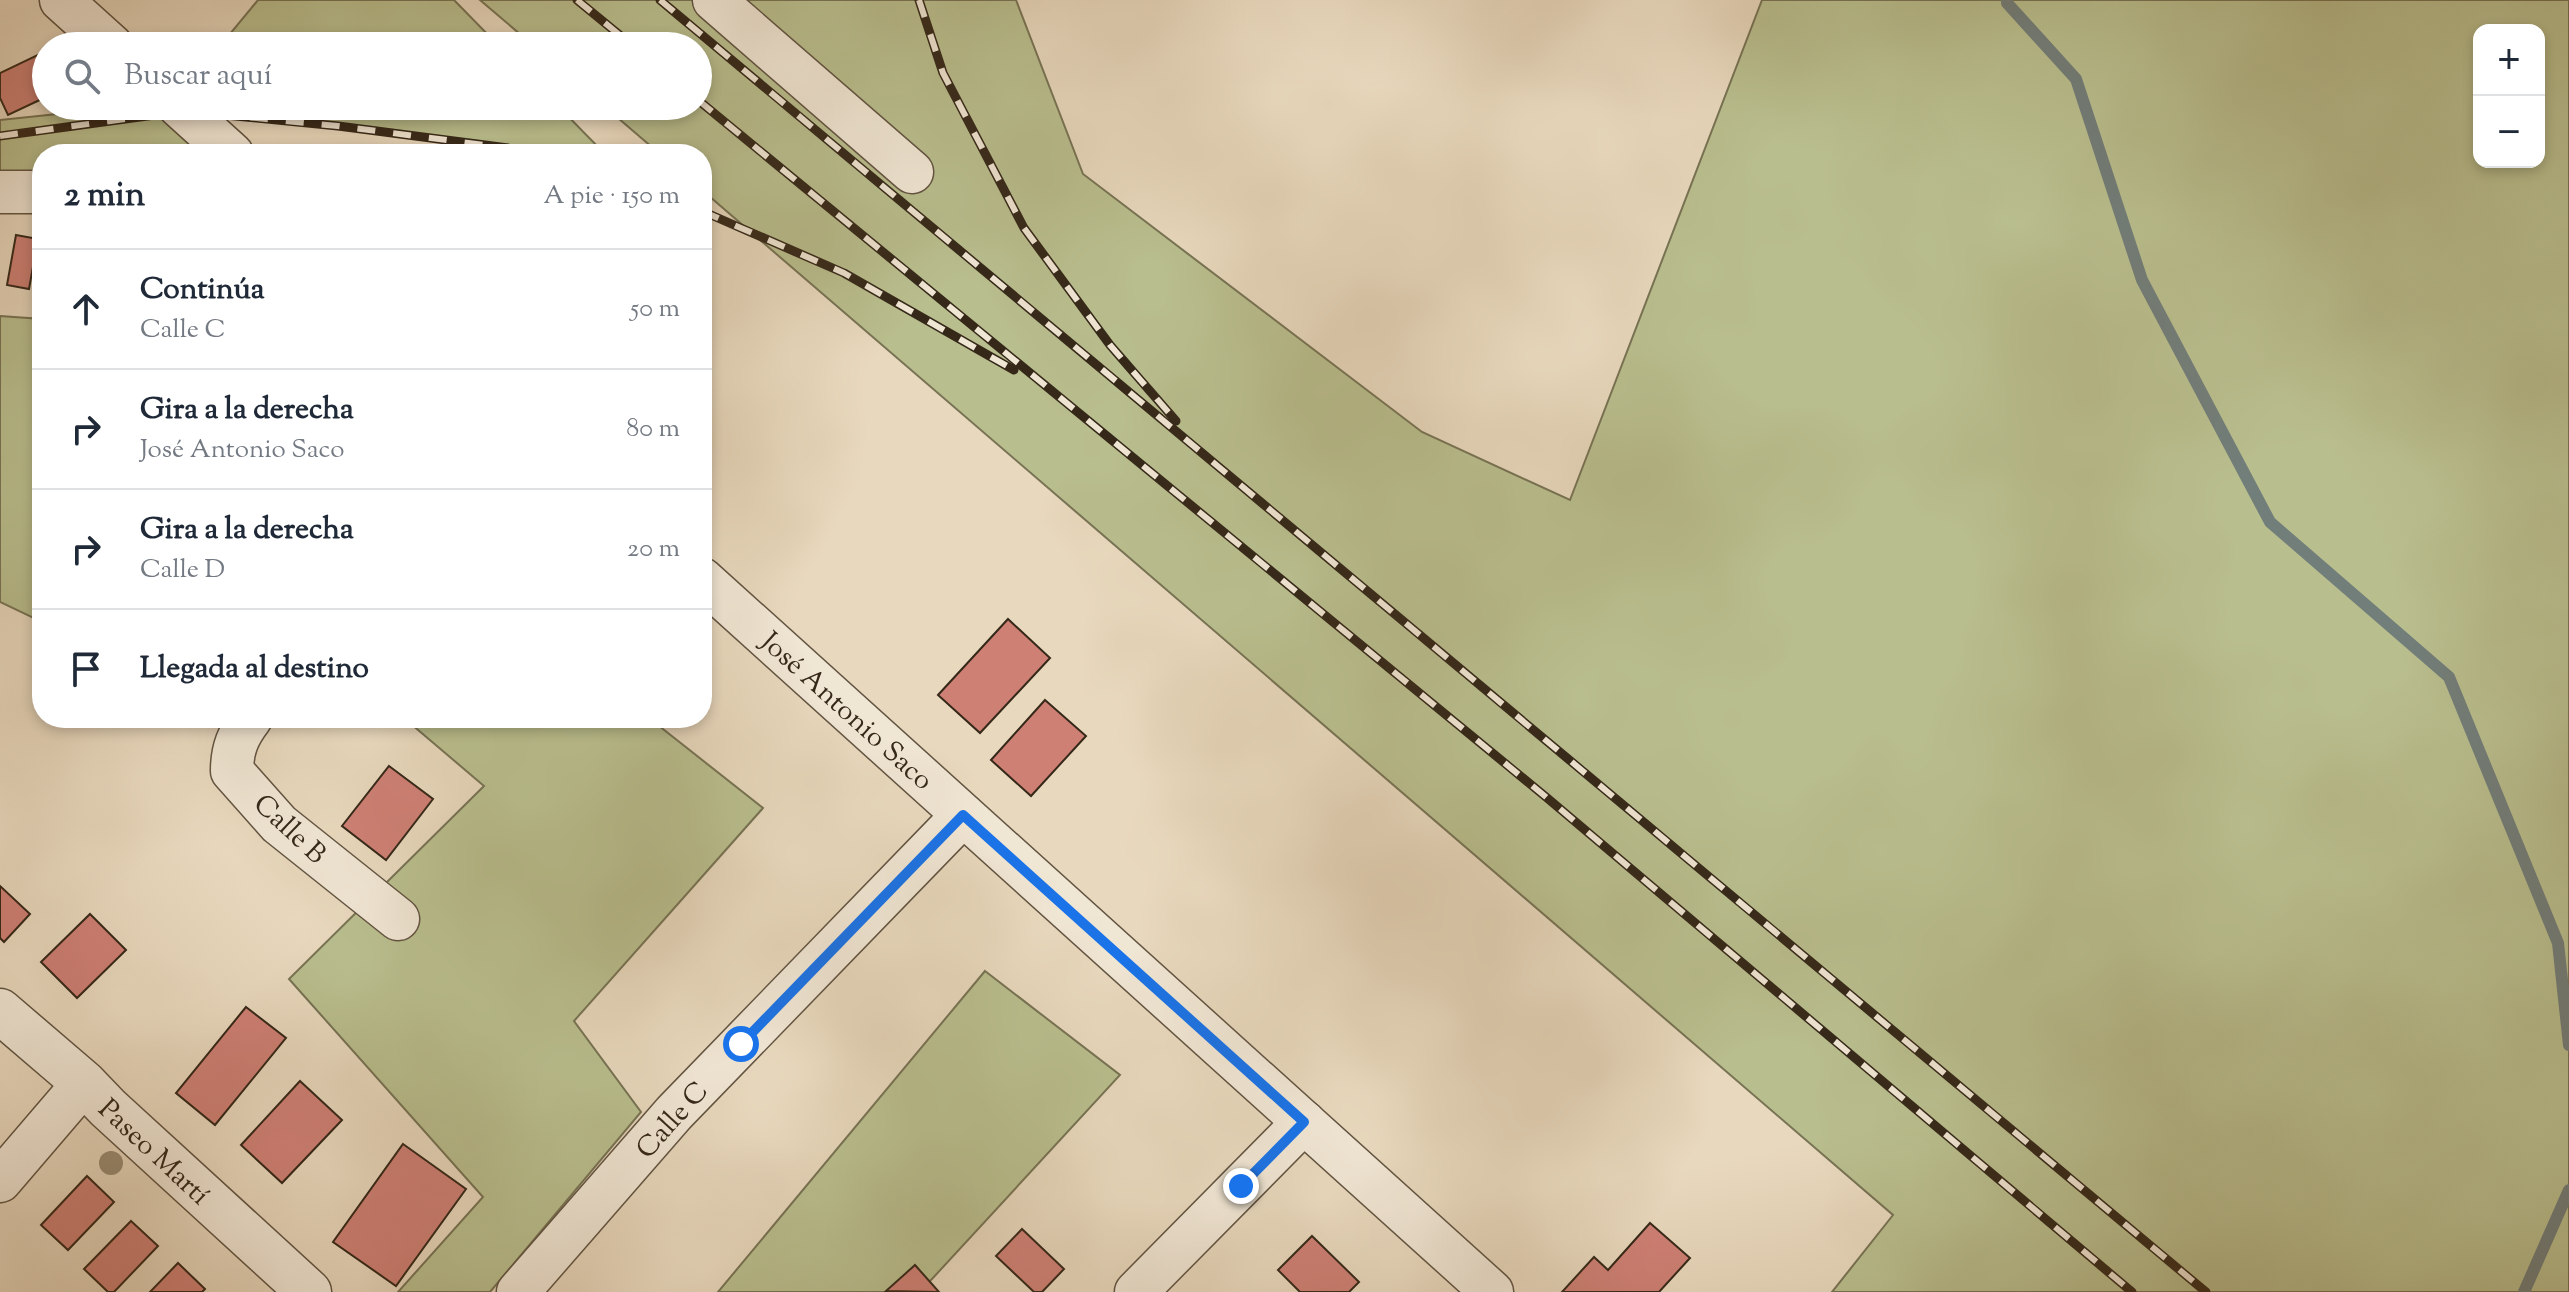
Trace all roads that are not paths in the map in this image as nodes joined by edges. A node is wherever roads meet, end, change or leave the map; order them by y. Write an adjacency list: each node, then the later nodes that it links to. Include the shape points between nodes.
1 (61, 0): 3 (street)
2 (714, 0): 6 (street)
3 (96, 32)
4 (194, 120): 5 (street)
5 (221, 144)
6 (912, 172)
7 (0, 192): 8 (street)
8 (32, 192)
9 (712, 588): 11 (street, José Antonio Saco)
10 (243, 728): 12 (street, Calle B, via 232,755 232,771 279,824)
11 (963, 815): 15 (street, José Antonio Saco); 18 (street, Calle C, via 674,1113)
12 (398, 919)
13 (0, 1011): 14 (street, Paseo Martí)
14 (84, 1083): 16 (street); 17 (street, Paseo Martí)
15 (1304, 1122): 19 (street); 20 (street, José Antonio Saco)
16 (0, 1181)
17 (309, 1292)
18 (518, 1292)
19 (1136, 1292)
20 (1492, 1292)

